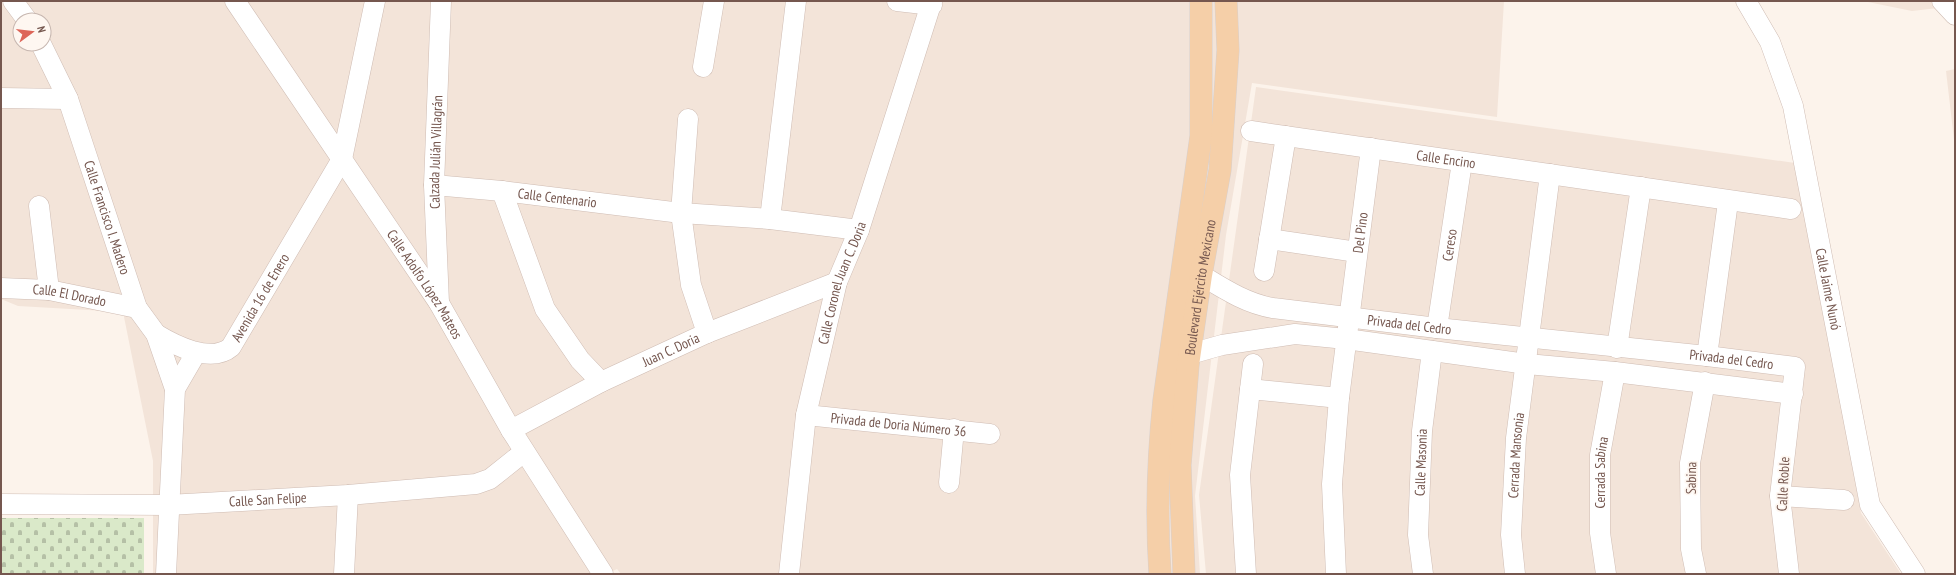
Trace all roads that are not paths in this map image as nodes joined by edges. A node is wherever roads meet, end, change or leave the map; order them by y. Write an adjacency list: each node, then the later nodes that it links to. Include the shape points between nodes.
1 (13, 1): 13 (street)
2 (235, 1): 23 (street, Calle Adolfo López Mateos)
3 (375, 1): 23 (street, Avenida 16 de Enero)
4 (441, 1): 26 (street, Calzada Julián Villagrán)
5 (714, 1): 16 (street)
6 (796, 1): 33 (street)
7 (897, 1): 12 (street)
8 (1201, 1): 83 (main road, Boulevard Ejército Mexicano, via 1201,136 1160,441)
9 (1226, 1): 38 (main road, Boulevard Ejército Mexicano, via 1228,50 1220,170)
10 (1746, 1): 92 (street, Calle Jaime Nunó, via 1770,42 1793,106 1870,505)
11 (1942, 1): 14 (street)
12 (932, 3): 34 (street, Calle Coronel Juan C. Doria)
13 (21, 12)
14 (1955, 15)
15 (45, 52): 18 (street, Calle Francisco I. Madero)
16 (703, 67)
17 (1, 98): 18 (street)
18 (68, 99): 44 (street, Calle Francisco I. Madero)
19 (688, 119): 32 (street)
20 (1252, 132): 21 (street, Calle Encino)
21 (1286, 136): 22 (street, Calle Encino); 35 (street)
22 (1371, 148): 24 (street, Calle Encino); 36 (street, Del Pino)
23 (342, 159): 42 (street, Calle Adolfo López Mateos); 56 (street, Avenida 16 de Enero, via 231,347 222,352)
24 (1462, 162): 25 (street, Calle Encino); 47 (street, Cereso)
25 (1550, 174): 27 (street, Calle Encino); 51 (street)
26 (434, 184): 28 (street, Calle Centenario); 42 (street, Calzada Julián Villagrán)
27 (1641, 187): 29 (street, Calle Encino); 54 (street)
28 (502, 191): 32 (street, Calle Centenario); 62 (street, via 545,310 580,360)
29 (1728, 202): 31 (street, Calle Encino); 58 (street)
30 (39, 206): 41 (street)
31 (1791, 209)
32 (681, 213): 33 (street, Calle Centenario); 49 (street, via 691,285)
33 (770, 219): 34 (street, Calle Centenario)
34 (859, 230): 39 (street, Calle Coronel Juan C. Doria)
35 (1269, 239): 36 (street); 37 (street)
36 (1357, 252): 46 (street, Del Pino)
37 (1264, 271)
38 (1201, 275): 43 (street, Privada del Cedro); 57 (main road, Boulevard Ejército Mexicano)
39 (837, 282): 49 (street, Juan C. Doria); 68 (street, Calle Coronel Juan C. Doria)
40 (1, 288): 41 (street, Calle El Dorado)
41 (49, 290): 44 (street, Calle El Dorado)
42 (439, 303): 70 (street, Calle Adolfo López Mateos)
43 (1259, 306): 45 (street, Privada del Cedro); 52 (street)
44 (136, 308): 48 (street, Calle Francisco I. Madero)
45 (1298, 310): 46 (street, Privada del Cedro); 50 (street)
46 (1349, 316): 47 (street, Privada del Cedro); 53 (street, Del Pino)
47 (1437, 328): 51 (street, Privada del Cedro)
48 (156, 334): 56 (street); 64 (street, Calle Francisco I. Madero)
49 (707, 334): 62 (street, Juan C. Doria)
50 (1295, 334): 52 (street, Privada del Cedro); 53 (street, Privada del Cedro)
51 (1529, 338): 54 (street, Privada del Cedro); 60 (street, Cerrada Mansonia)
52 (1255, 339): 57 (street, Privada del Cedro)
53 (1346, 339): 55 (street, Privada del Cedro); 67 (street)
54 (1617, 348): 58 (street, Privada del Cedro)
55 (1432, 352): 60 (street, Privada del Cedro); 87 (street, Calle Masonia, via 1421,455 1418,535)
56 (196, 353): 64 (street)
57 (1190, 354): 84 (main road, Boulevard Ejército Mexicano, via 1180,465)
58 (1707, 356): 66 (street, Privada del Cedro, via 1795,367)
59 (1253, 364): 65 (street)
60 (1527, 364): 61 (street, Privada del Cedro); 88 (street, Cerrada Mansonia, via 1516,438 1511,535)
61 (1615, 372): 63 (street, Privada del Cedro); 89 (street, Cerrada Sabina, via 1600,454 1600,533)
62 (601, 382): 70 (street, Juan C. Doria)
63 (1704, 382): 66 (street, Privada del Cedro); 90 (street, Sabina, via 1690,463 1691,549)
64 (175, 389): 78 (street)
65 (1250, 389): 67 (street); 85 (street, via 1240,474)
66 (1793, 394): 75 (street, Calle Roble)
67 (1339, 398): 86 (street, via 1332,484)
68 (806, 415): 69 (street, Privada de Doria Número 36); 82 (street, Calle Coronel Juan C. Doria)
69 (954, 429): 71 (street, Privada de Doria Número 36); 73 (street)
70 (511, 430): 72 (street, Calle Adolfo López Mateos)
71 (990, 434)
72 (524, 452): 74 (street, Calle San Felipe, via 490,479 476,484); 81 (street, Calle Adolfo López Mateos)
73 (949, 483)
74 (348, 495): 78 (street, Calle San Felipe); 80 (street)
75 (1780, 496): 76 (street); 91 (street, Calle Roble)
76 (1844, 500)
77 (1, 504): 78 (street, Calle San Felipe)
78 (168, 505): 79 (street)
79 (166, 574)
80 (344, 574)
81 (603, 574)
82 (789, 574)
83 (1160, 574)
84 (1184, 574)
85 (1246, 574)
86 (1336, 574)
87 (1423, 574)
88 (1515, 574)
89 (1606, 574)
90 (1696, 574)
91 (1789, 574)
92 (1915, 574)

